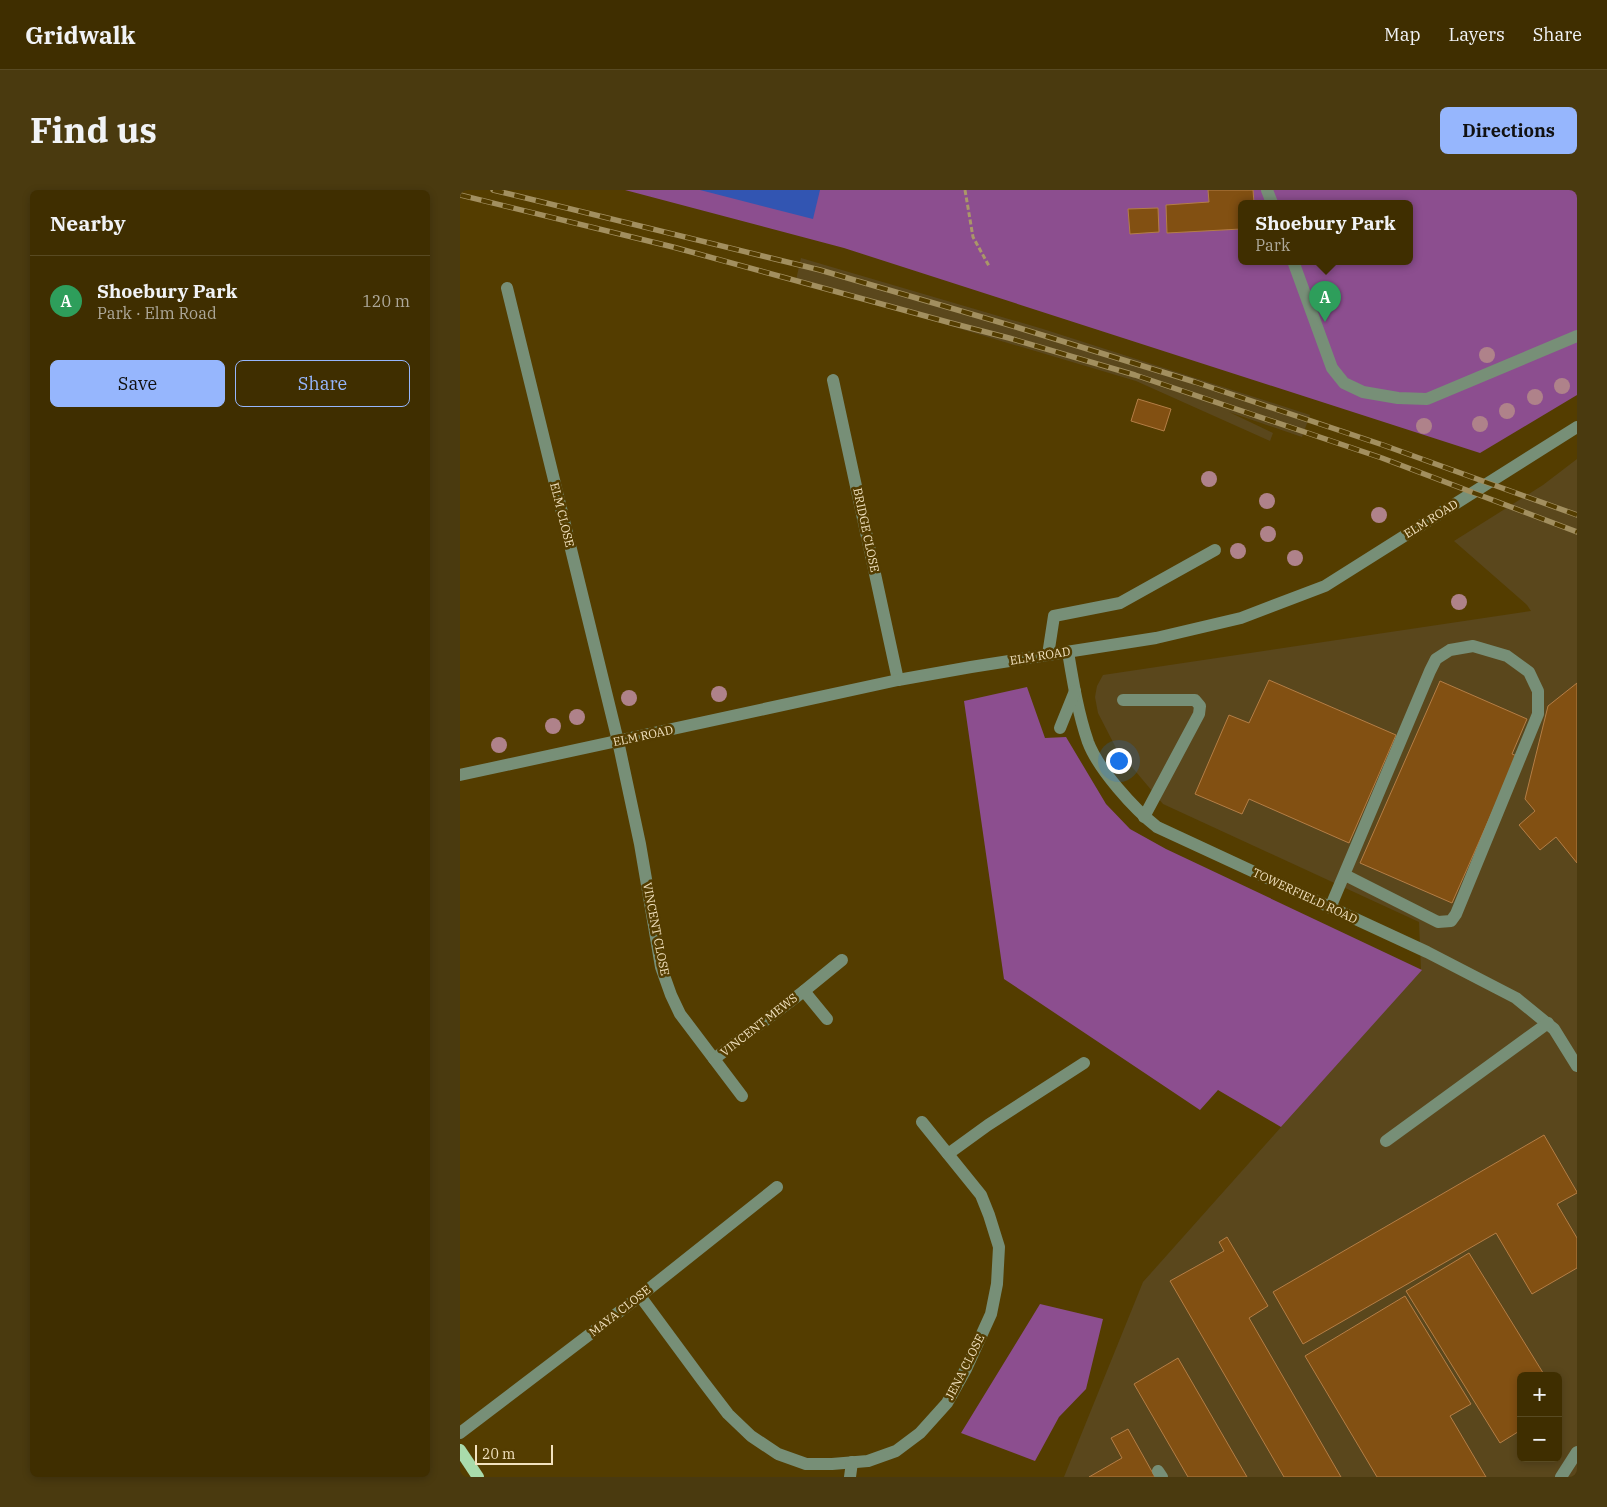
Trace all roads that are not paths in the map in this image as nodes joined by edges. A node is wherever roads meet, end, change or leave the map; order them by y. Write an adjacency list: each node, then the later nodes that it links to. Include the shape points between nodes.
1 (1294, 265): 3 (street, via 1332,368 1344,383 1363,392 1427,399)
2 (507, 288): 13 (street, ELM CLOSE)
3 (1577, 336)
4 (833, 380): 9 (street, BRIDGE CLOSE)
5 (1577, 427): 7 (street, ELM ROAD, via 1325,586 1241,618 1156,638)
6 (1215, 550): 8 (street, via 1120,603 1054,616)
7 (1068, 652): 8 (street, ELM ROAD); 10 (street, TOWERFIELD ROAD)
8 (1048, 655): 9 (street, ELM ROAD)
9 (898, 680): 13 (street, ELM ROAD)
10 (1075, 690): 12 (street); 15 (street, TOWERFIELD ROAD, via 1088,742 1098,763)
11 (1122, 700): 15 (street, via 1195,700 1200,706 1199,714)
12 (1060, 728)
13 (618, 742): 14 (street, ELM ROAD); 22 (street, VINCENT CLOSE, via 661,967 670,996 680,1014)
14 (460, 775)
15 (1144, 817): 17 (street, TOWERFIELD ROAD, via 1157,827)
16 (1345, 875): 16 (street, via 1436,659 1450,650 1473,646 1507,656 1529,672 1538,691 1538,714 1451,921 1438,922); 17 (street)
17 (1330, 908): 21 (street, TOWERFIELD ROAD, via 1427,952 1516,998)
18 (842, 960): 19 (street, VINCENT MEWS)
19 (804, 991): 20 (street, VINCENT MEWS); 22 (street, VINCENT MEWS)
20 (827, 1019)
21 (1548, 1023): 24 (street, TOWERFIELD ROAD); 27 (street)
22 (714, 1059): 25 (street, VINCENT CLOSE)
23 (1084, 1063): 28 (street)
24 (1577, 1066)
25 (742, 1096)
26 (922, 1122): 28 (street, JENA CLOSE)
27 (1386, 1141)
28 (948, 1154): 34 (street, JENA CLOSE, via 980,1194 999,1247 991,1314 947,1403 920,1432 896,1451 868,1461)
29 (777, 1187): 30 (street, MAYA CLOSE)
30 (640, 1296): 31 (street, MAYA CLOSE); 34 (street, JENA CLOSE, via 728,1414 751,1436 778,1454 806,1464)
31 (460, 1433)
32 (1577, 1452): 37 (street)
33 (462, 1457): 35 (main road)
34 (852, 1462): 36 (street)
35 (478, 1477)
36 (850, 1477)
37 (1561, 1477)

